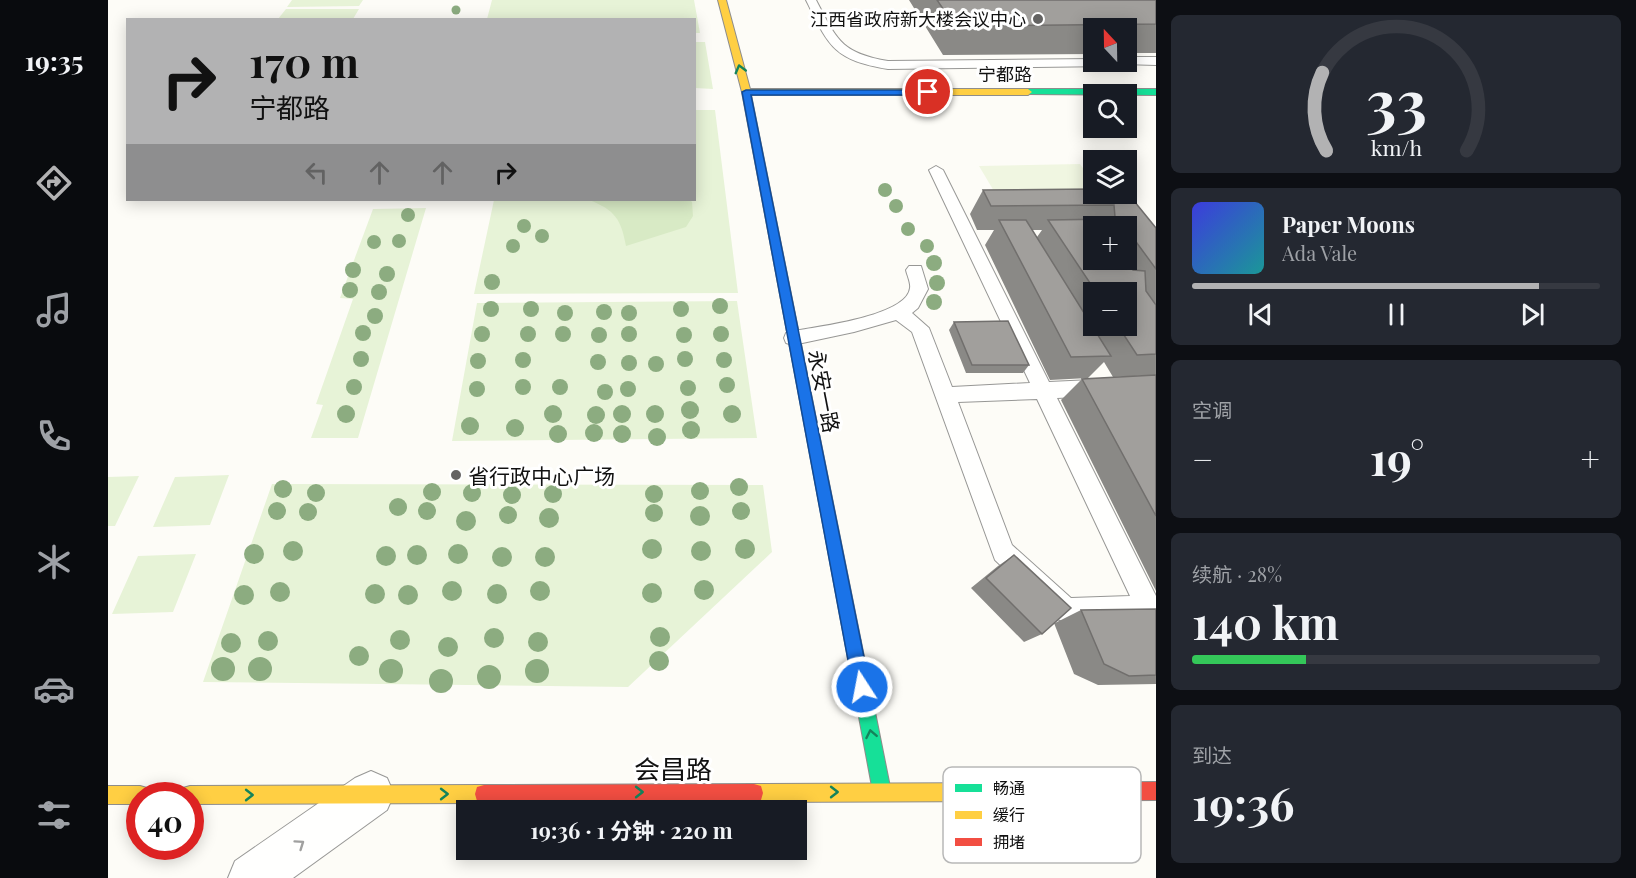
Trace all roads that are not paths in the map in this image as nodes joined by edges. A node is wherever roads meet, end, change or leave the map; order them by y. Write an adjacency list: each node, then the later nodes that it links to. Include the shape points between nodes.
1 (722, 0): 6 (street, 永安一路, one-way to 1)
2 (811, 0): 3 (lane, via 835,46 870,63)
3 (1083, 62)
4 (1145, 62): 5 (lane)
5 (1156, 77)
6 (746, 92): 7 (street, 宁都路); 13 (street, 永安一路)
7 (1156, 92)
8 (936, 170): 9 (lane)
9 (954, 207): 10 (lane); 17 (lane, via 978,237)
10 (977, 207)
11 (915, 270): 12 (lane, via 919,289 910,305)
12 (897, 311): 13 (lane, via 852,326); 18 (lane, via 920,328)
13 (794, 338): 22 (street, 永安一路, one-way to 13)
14 (1095, 368): 16 (lane)
15 (1156, 385): 16 (lane)
16 (1107, 387): 17 (lane)
17 (1042, 391): 18 (lane); 19 (lane)
18 (945, 395): 19 (lane, via 1003,552 1065,610)
19 (1152, 608)
20 (1141, 791): 21 (street, 会昌路)
21 (1156, 791)
22 (882, 792): 23 (street, 会昌路); 24 (street, 会昌路, one-way to 22)
23 (943, 792)
24 (370, 794): 26 (street, 会昌路, one-way to 24); 30 (street, one-way to 24)
25 (108, 795): 27 (street)
26 (204, 795)
27 (126, 796)
28 (126, 800): 29 (lane)
29 (108, 805)
30 (252, 878)

